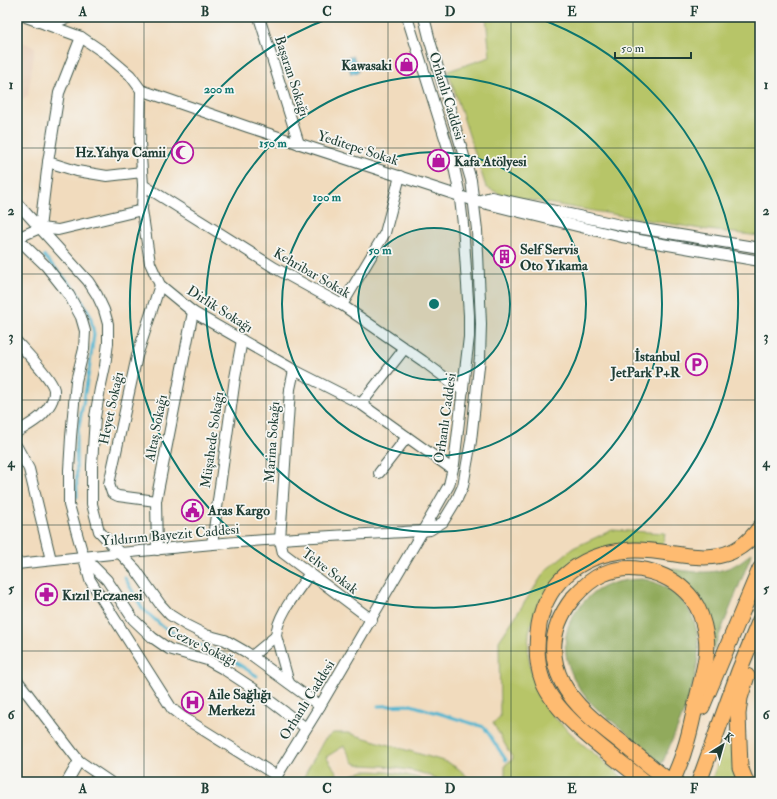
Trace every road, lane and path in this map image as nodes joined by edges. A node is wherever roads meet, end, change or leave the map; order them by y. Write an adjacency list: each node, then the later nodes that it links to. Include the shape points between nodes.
1 (26, 17): 6 (street)
2 (70, 17): 6 (street)
3 (259, 17): 9 (street, Başaran Sokağı)
4 (407, 17): 14 (street, Orhanlı Caddesi, via 454,167)
5 (424, 17): 15 (street, Orhanlı Caddesi, via 468,165)
6 (47, 25): 7 (street)
7 (81, 37): 8 (street, via 130,75); 10 (street, via 59,93)
8 (141, 90): 9 (street, Yeditepe Sokak); 11 (street, Dirlik Sokağı)
9 (299, 144): 12 (street, Yeditepe Sokak)
10 (48, 162): 11 (street, via 77,171 107,176); 19 (street)
11 (142, 172): 13 (street, Dirlik Sokağı)
12 (400, 176): 14 (street, Yeditepe Sokak); 25 (street, via 385,233)
13 (143, 185): 17 (street, Dirlik Sokağı); 25 (street, Kehribar Sokak, via 275,268)
14 (460, 196): 15 (street, Yeditepe Sokak); 31 (street, Orhanlı Caddesi, via 469,315)
15 (475, 202): 18 (street, via 491,197); 20 (street, Yeditepe Sokak); 39 (street, Orhanlı Caddesi, via 481,311 480,357 466,473 457,499)
16 (17, 203): 19 (street, Cezve Sokağı)
17 (142, 210): 19 (street, via 58,230); 24 (street, Dirlik Sokağı, via 150,263)
18 (626, 226): 20 (street); 22 (street)
19 (40, 228): 21 (street); 45 (street, Cezve Sokağı, via 88,281 104,310 108,324 106,366 94,435 92,504 99,531)
20 (622, 237): 23 (street, Yeditepe Sokak)
21 (17, 238): 46 (street, via 46,266 69,295 85,330 84,350 76,381 69,470 69,505)
22 (756, 248): 23 (street)
23 (757, 260)
24 (160, 285): 26 (street, Dirlik Sokağı); 38 (street, Heyet Sokağı, via 137,356 109,484 112,493 118,496)
25 (342, 305): 29 (street, Kehribar Sokak)
26 (194, 312): 27 (street, Dirlik Sokağı); 38 (street, Altaş Sokağı)
27 (242, 340): 30 (street, Dirlik Sokağı); 43 (street, Müşahede Sokağı)
28 (17, 342): 33 (street, via 54,390 50,405 43,414)
29 (405, 348): 31 (street, Kehribar Sokak); 32 (street)
30 (294, 370): 32 (street, Dirlik Sokağı); 42 (street, Marina Sokağı, via 290,389)
31 (463, 391): 36 (street, Orhanlı Caddesi)
32 (361, 404): 34 (street, Dirlik Sokağı)
33 (17, 432)
34 (407, 437): 36 (street, Dirlik Sokağı); 37 (street)
35 (17, 447): 47 (street, via 30,469)
36 (452, 469): 41 (street, Orhanlı Caddesi, via 449,485)
37 (379, 473)
38 (156, 501): 44 (street, Altaş Sokağı)
39 (442, 522): 41 (street, Yıldırım Bayezit Caddesi, via 430,530)
40 (760, 527): 65 (highway, via 748,541 718,556 696,557 635,550 590,559 568,573 553,588 548,599 540,620 537,648 540,673 549,694 582,731)
41 (422, 531): 42 (street, Yıldırım Bayezit Caddesi); 51 (street, Orhanlı Caddesi)
42 (280, 540): 43 (street, Yıldırım Bayezit Caddesi); 50 (street, Telve Sokak, via 283,553)
43 (212, 544): 44 (street, Yıldırım Bayezit Caddesi)
44 (157, 550): 45 (street, Yıldırım Bayezit Caddesi)
45 (119, 552): 46 (street, Yıldırım Bayezit Caddesi); 55 (street, Cezve Sokağı, via 170,615 206,635 225,640)
46 (83, 557): 47 (street, Yıldırım Bayezit Caddesi); 59 (street, Cezve Sokağı, via 107,580 133,619 153,638 170,649 206,660 225,670); 62 (street, via 90,580 172,709)
47 (51, 560): 48 (street, Yıldırım Bayezit Caddesi)
48 (17, 564)
49 (760, 569): 60 (highway)
50 (310, 573): 51 (street, Telve Sokak); 54 (street, via 279,622)
51 (372, 620): 58 (street, Orhanlı Caddesi)
52 (760, 620): 67 (highway)
53 (760, 631): 68 (highway, via 740,698 738,714 740,767)
54 (276, 636): 55 (street); 57 (street)
55 (252, 656): 57 (street, Cezve Sokağı)
56 (17, 680): 61 (street)
57 (289, 683): 58 (street, Cezve Sokağı)
58 (320, 706): 59 (street, Orhanlı Caddesi)
59 (306, 728): 62 (street, Orhanlı Caddesi)
60 (684, 752): 66 (highway); 66 (highway, via 707,653 704,624 693,600 675,582 642,569 615,570 592,579 567,606 556,627 554,646 558,673 570,695 589,716)
61 (79, 761): 63 (street); 64 (street)
62 (275, 779)
63 (67, 782)
64 (110, 782)
65 (646, 782)
66 (671, 782)
67 (699, 782)
68 (746, 782)

